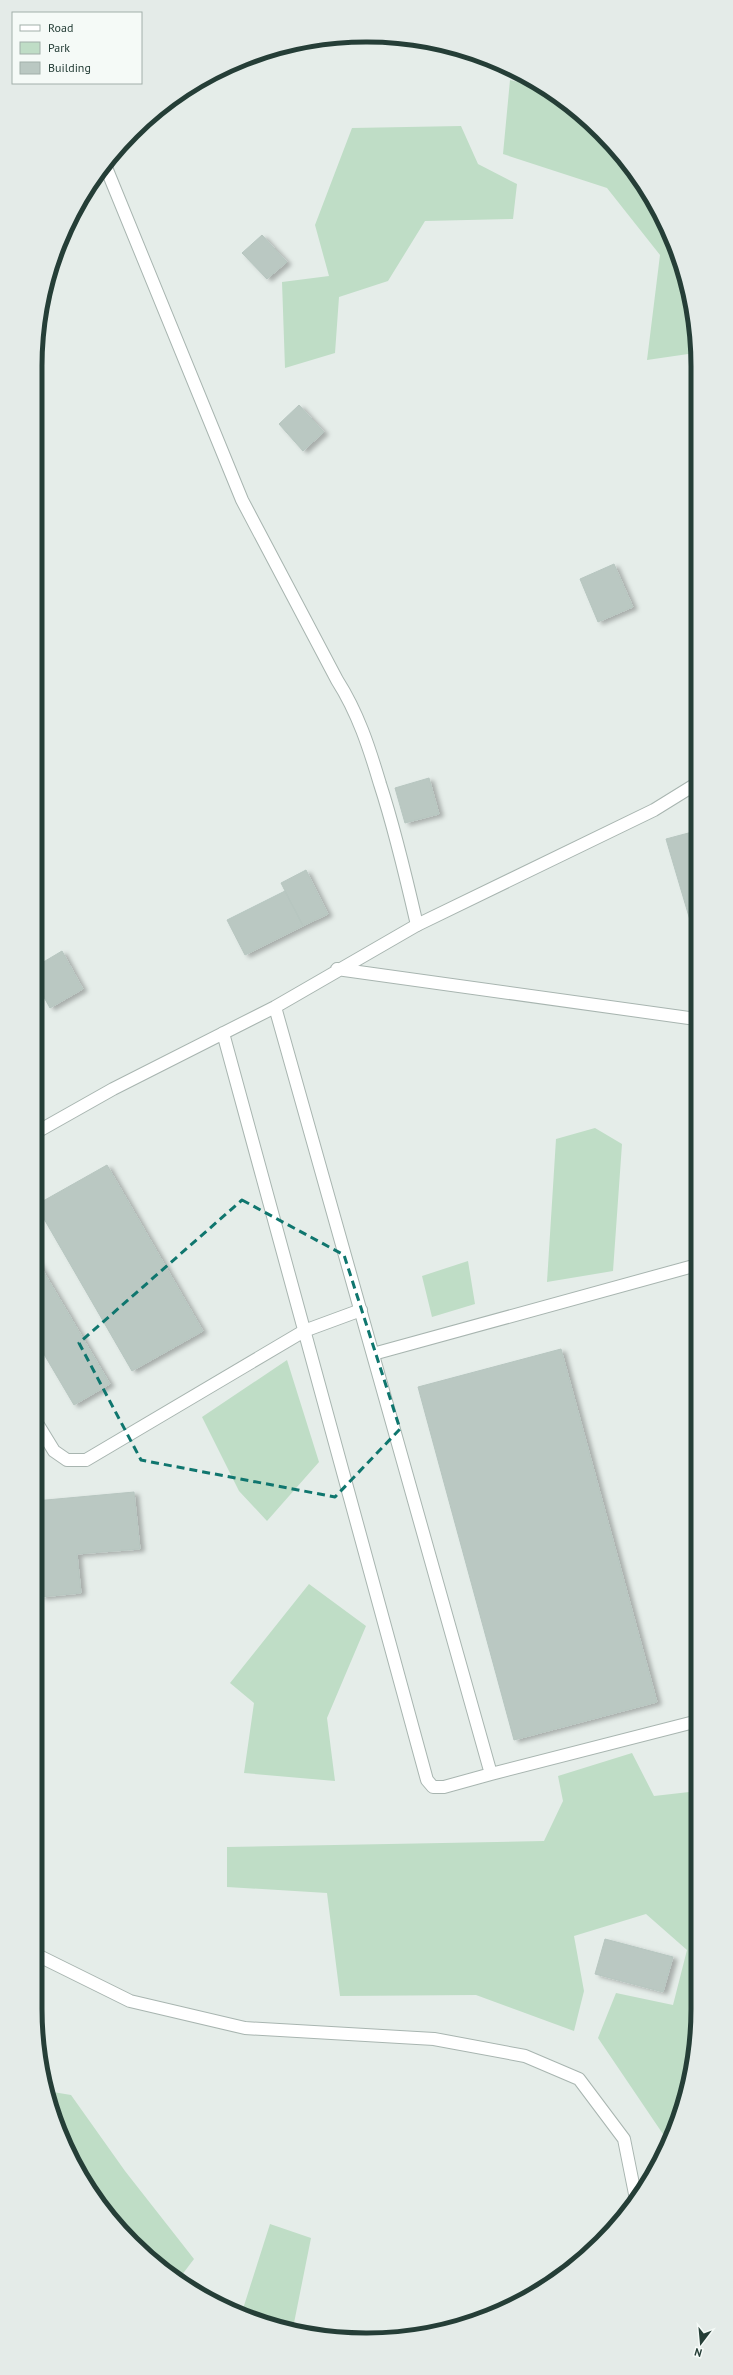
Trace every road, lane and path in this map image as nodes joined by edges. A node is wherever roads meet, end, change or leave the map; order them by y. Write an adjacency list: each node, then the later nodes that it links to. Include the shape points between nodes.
1 (108, 171): 3 (street, via 242,500 363,729 397,838)
2 (691, 787): 3 (street, via 654,810)
3 (417, 925): 4 (street)
4 (338, 969): 5 (street); 6 (street)
5 (275, 1007): 7 (street); 10 (street)
6 (691, 1018)
7 (223, 1033): 8 (street); 11 (street)
8 (42, 1129)
9 (691, 1267): 12 (street)
10 (361, 1310): 11 (street); 12 (street)
11 (304, 1331): 13 (street, via 86,1460 67,1460 54,1451); 15 (street, via 427,1780 433,1787 444,1787)
12 (373, 1354): 15 (street)
13 (42, 1431)
14 (691, 1723): 15 (street)
15 (491, 1774)
16 (42, 1957): 17 (street, via 130,2001 245,2028 434,2039 525,2056 579,2079 624,2140)
17 (634, 2191)

